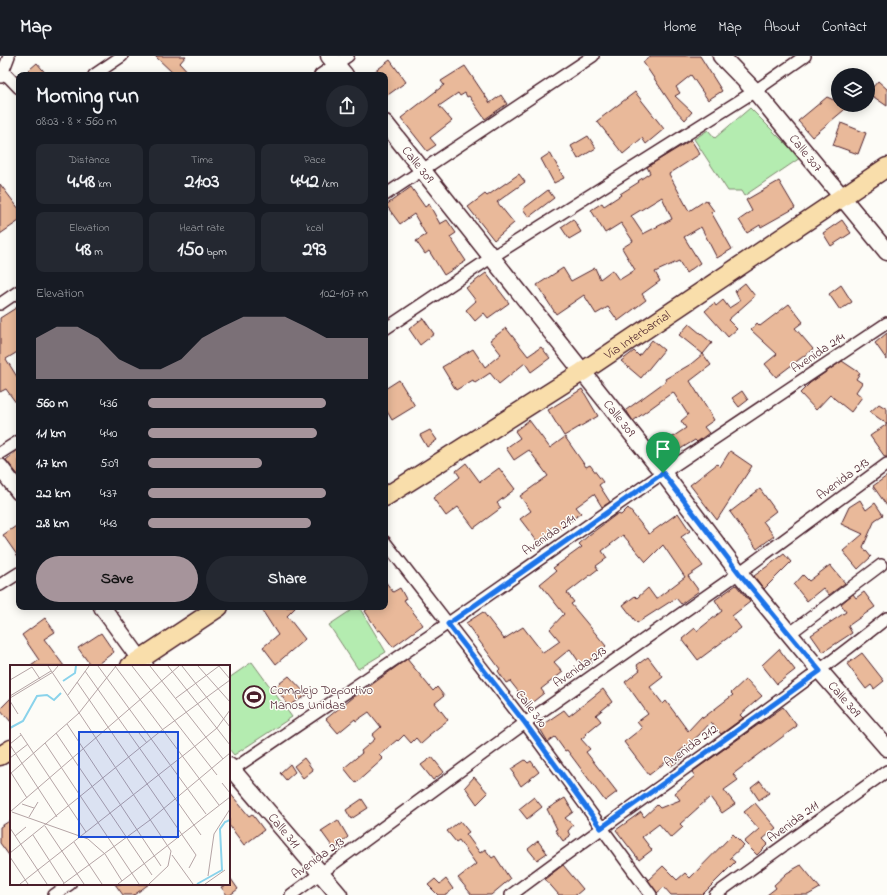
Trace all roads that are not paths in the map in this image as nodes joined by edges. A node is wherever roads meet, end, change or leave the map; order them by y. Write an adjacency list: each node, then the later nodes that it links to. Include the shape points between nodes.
1 (9, 56): 9 (street)
2 (122, 56): 7 (street)
3 (593, 56): 14 (street)
4 (721, 56): 11 (street, Calle 307)
5 (805, 56): 11 (street)
6 (340, 63): 8 (street)
7 (98, 72)
8 (325, 72)
9 (1, 73): 10 (street)
10 (16, 86)
11 (755, 91): 16 (street, Calle 307); 18 (street)
12 (388, 127): 14 (street, Calle 309)
13 (887, 167): 16 (main road, Vía Interbarrial)
14 (423, 169): 15 (street); 18 (street, Calle 309)
15 (388, 192)
16 (843, 197): 17 (street, Calle 307); 23 (main road, Vía Interbarrial)
17 (887, 252)
18 (492, 257): 22 (street); 23 (street, Calle 309)
19 (16, 293): 20 (street)
20 (0, 304)
21 (887, 323): 28 (street, Avenida 214)
22 (388, 327)
23 (582, 372): 28 (street, Calle 309); 30 (main road, Vía Interbarrial)
24 (16, 443): 25 (street)
25 (0, 453)
26 (887, 464): 33 (street, Avenida 213)
27 (0, 467): 29 (street)
28 (663, 473): 33 (street, Calle 309); 39 (street, Avenida 214)
29 (16, 488)
30 (388, 495)
31 (388, 546): 39 (street, Calle 310)
32 (881, 564): 40 (street)
33 (739, 573): 40 (street, Calle 309); 43 (street, Avenida 213)
34 (16, 575): 35 (street)
35 (0, 585)
36 (104, 610): 41 (street)
37 (215, 610): 41 (main road)
38 (887, 618): 42 (street, Avenida 212)
39 (448, 624): 43 (street, Calle 310); 47 (street, Avenida 214)
40 (789, 634): 42 (street, Calle 309)
41 (138, 664)
42 (820, 671): 44 (street, Calle 309); 49 (street, Avenida 212)
43 (525, 723): 49 (street, Calle 310); 50 (street, Avenida 213)
44 (887, 748)
45 (10, 750): 46 (main road)
46 (0, 756)
47 (230, 769): 50 (street, Calle 311)
48 (887, 771): 57 (street, Avenida 211)
49 (601, 828): 55 (street, Avenida 212); 56 (street, Calle 310)
50 (321, 874): 53 (street, Avenida 213); 54 (street, Calle 311)
51 (69, 885): 52 (street)
52 (54, 895)
53 (291, 895)
54 (339, 895)
55 (511, 895)
56 (651, 895)
57 (715, 895)

